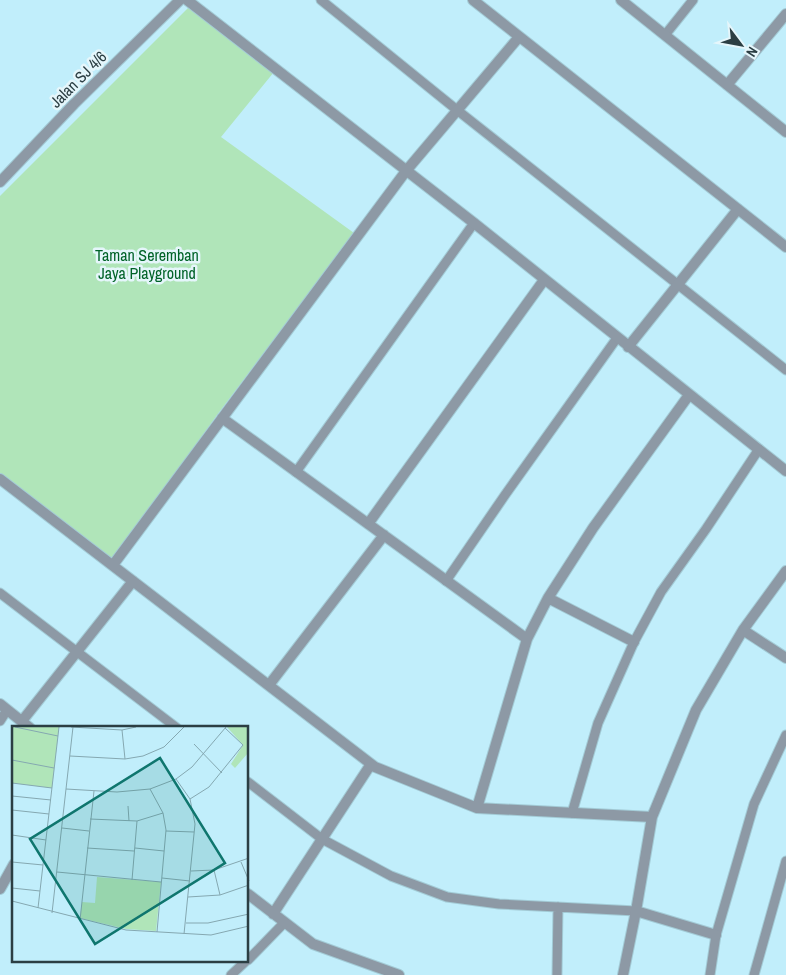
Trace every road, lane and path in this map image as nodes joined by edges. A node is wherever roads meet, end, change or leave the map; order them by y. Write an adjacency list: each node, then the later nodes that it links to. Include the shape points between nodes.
1 (180, 0): 14 (street, Jalan SJ 4/6)
2 (187, 0): 13 (street)
3 (321, 0): 11 (lane)
4 (473, 0): 9 (street)
5 (621, 0): 8 (street)
6 (693, 0): 8 (lane)
7 (786, 14): 10 (street)
8 (665, 35): 10 (street)
9 (520, 37): 11 (street); 15 (street)
10 (727, 85): 12 (street)
11 (457, 110): 13 (street); 19 (lane)
12 (786, 132)
13 (406, 171): 16 (street); 24 (street)
14 (0, 182)
15 (738, 209): 17 (street); 19 (street)
16 (474, 223): 18 (street); 27 (lane)
17 (786, 248)
18 (544, 280): 20 (street); 29 (street)
19 (678, 285): 21 (street); 22 (lane)
20 (617, 338): 21 (street); 34 (lane)
21 (628, 347): 23 (street)
22 (786, 370)
23 (689, 395): 25 (street); 36 (street, via 593,528)
24 (222, 418): 27 (street); 31 (street)
25 (759, 449): 26 (street); 39 (lane, via 661,592)
26 (786, 471)
27 (296, 472): 29 (street)
28 (0, 479): 31 (street)
29 (368, 524): 30 (street)
30 (384, 535): 34 (street); 42 (street)
31 (113, 565): 33 (street)
32 (786, 571): 37 (street)
33 (133, 580): 40 (street); 42 (street)
34 (446, 581): 38 (street)
35 (0, 593): 40 (lane)
36 (548, 598): 38 (street); 39 (street)
37 (743, 630): 41 (street); 52 (street, via 696,710)
38 (527, 639): 50 (street)
39 (634, 642): 51 (lane, via 598,724)
40 (77, 651): 45 (street); 46 (lane)
41 (786, 658)
42 (268, 685): 48 (street)
43 (3, 707): 44 (lane); 45 (street)
44 (0, 721)
45 (26, 724)
46 (174, 726)
47 (786, 735): 62 (lane, via 754,804)
48 (371, 764): 50 (street); 53 (street)
49 (249, 783): 53 (lane)
50 (477, 808): 51 (street)
51 (572, 813): 52 (street)
52 (652, 817): 59 (street)
53 (322, 839): 58 (lane, via 391,876 447,897); 60 (street)
54 (786, 861): 70 (lane)
55 (12, 868): 56 (street)
56 (0, 889)
57 (249, 895): 60 (street)
58 (558, 907): 59 (lane); 67 (lane)
59 (636, 911): 62 (street); 68 (street)
60 (273, 914): 61 (street)
61 (284, 923): 63 (lane); 66 (street, via 313,944)
62 (716, 936): 69 (lane)
63 (249, 958)
64 (245, 962): 65 (lane)
65 (232, 975)
66 (399, 975)
67 (556, 975)
68 (623, 975)
69 (710, 975)
70 (754, 975)

